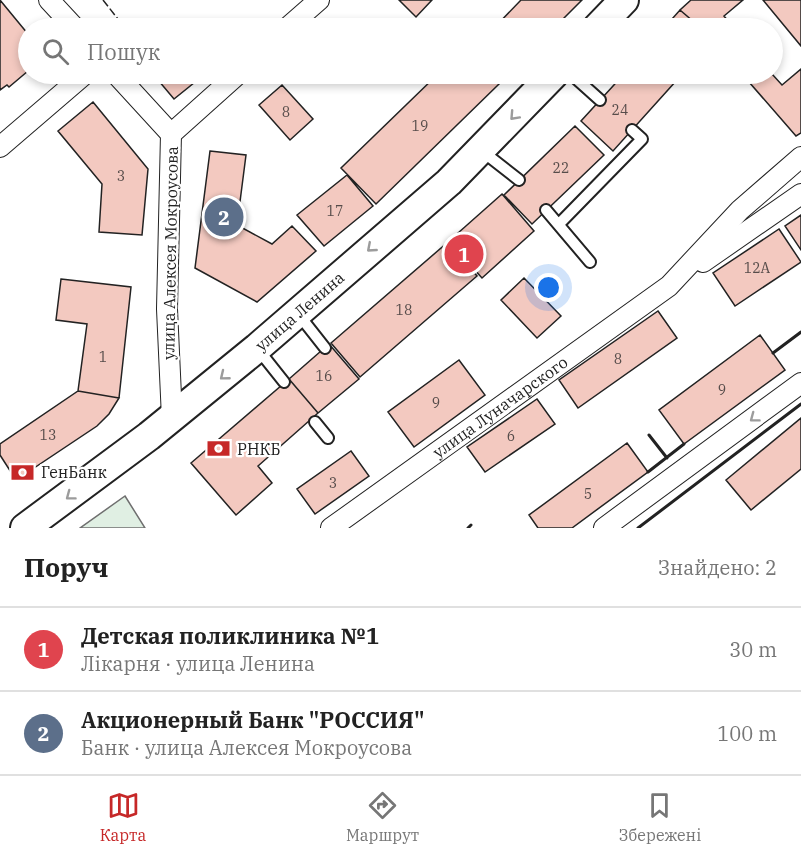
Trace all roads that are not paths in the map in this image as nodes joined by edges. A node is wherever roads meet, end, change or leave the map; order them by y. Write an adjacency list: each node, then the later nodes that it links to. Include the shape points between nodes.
1 (49, 0): 4 (street)
2 (319, 0): 5 (street)
3 (624, 0): 6 (main road)
4 (66, 18)
5 (298, 18)
6 (607, 18)
7 (73, 84): 15 (street)
8 (125, 84): 14 (street, улица Алексея Мокроусова)
9 (227, 84): 14 (street)
10 (545, 84): 16 (main road, улица Ленина, one-way to 16)
11 (582, 84): 12 (lane)
12 (600, 100)
13 (632, 130): 21 (lane, via 642,139)
14 (171, 134): 29 (street, улица Алексея Мокроусова, via 167,309)
15 (0, 147)
16 (482, 151): 18 (lane); 24 (main road, улица Ленина, one-way to 24)
17 (801, 157): 23 (street, улица Луначарского, via 740,210)
18 (519, 180)
19 (801, 194): 23 (street, улица Луначарского)
20 (546, 210): 21 (lane)
21 (559, 224): 22 (lane)
22 (590, 262)
23 (669, 286): 33 (street, улица Луначарского)
24 (297, 313): 25 (main road, улица Ленина); 26 (lane)
25 (257, 348): 27 (lane); 29 (main road, улица Ленина, one-way to 29)
26 (325, 348)
27 (284, 382)
28 (801, 383): 34 (street, one-way to 34)
29 (172, 418): 32 (main road, улица Ленина, one-way to 32)
30 (315, 422): 31 (lane)
31 (328, 438)
32 (25, 528)
33 (331, 528)
34 (604, 528)

